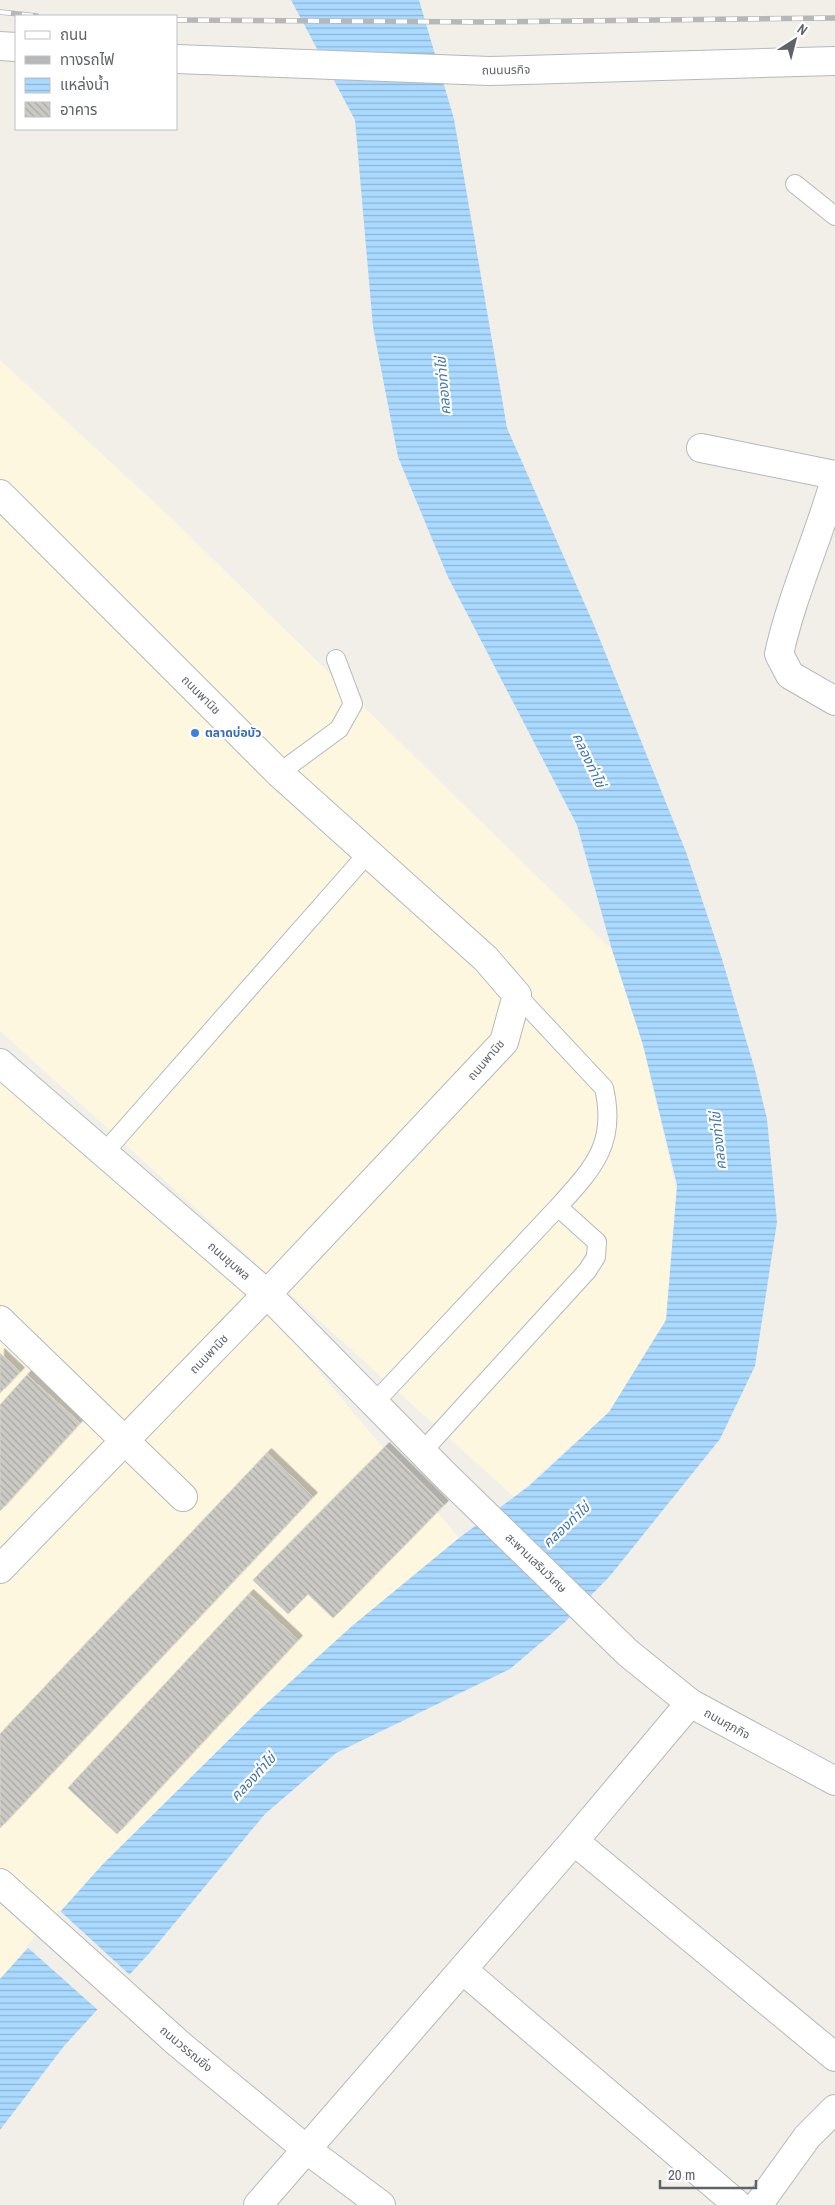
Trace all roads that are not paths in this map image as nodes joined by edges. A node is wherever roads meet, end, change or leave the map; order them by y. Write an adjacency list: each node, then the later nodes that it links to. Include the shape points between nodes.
1 (0, 46): 2 (street)
2 (15, 47)
3 (178, 59): 4 (street, ถนนนรกิจ, via 490,70)
4 (835, 62)
5 (795, 184): 6 (lane)
6 (835, 216)
7 (701, 448): 8 (street)
8 (835, 475)
9 (835, 480): 12 (street, via 821,529 785,627 779,654 790,675)
10 (0, 494): 13 (street, ถนนพานิช)
11 (336, 659): 13 (lane, via 354,704 339,729)
12 (835, 701)
13 (280, 773): 14 (street, ถนนพานิช)
14 (368, 853): 15 (street, ถนนพานิช, via 486,959); 17 (lane)
15 (517, 995): 18 (lane, via 604,1088 608,1102 608,1132 603,1149 585,1177); 19 (street, ถนนพานิช, via 504,1042)
16 (0, 1063): 17 (street, ถนนชุมพล)
17 (104, 1153): 19 (street, ถนนชุมพล)
18 (558, 1207): 21 (lane); 23 (lane, via 597,1242 596,1257 587,1271)
19 (267, 1294): 21 (street, ถนนชุมพล); 22 (street, ถนนพานิช)
20 (0, 1320): 22 (street)
21 (375, 1402): 23 (street, ถนนชุมพล)
22 (126, 1440): 25 (street); 26 (street, ถนนพานิช)
23 (422, 1452): 24 (street, ถนนชุมพล)
24 (444, 1474): 27 (street, สะพานเสริมวิเศษ)
25 (183, 1498)
26 (0, 1569)
27 (628, 1653): 28 (street, ถนนศุภกิจ)
28 (690, 1704): 29 (street, ถนนศุภกิจ); 30 (street)
29 (835, 1781)
30 (574, 1841): 32 (street); 33 (street)
31 (0, 1883): 35 (street, ถนนวรรณยิ่ง, via 179,2044)
32 (463, 1970): 35 (street); 38 (street)
33 (835, 2057)
34 (835, 2110): 39 (street, via 807,2137)
35 (306, 2149): 36 (street); 37 (street, ถนนวรรณยิ่ง)
36 (258, 2205)
37 (382, 2205)
38 (738, 2205)
39 (758, 2205)

